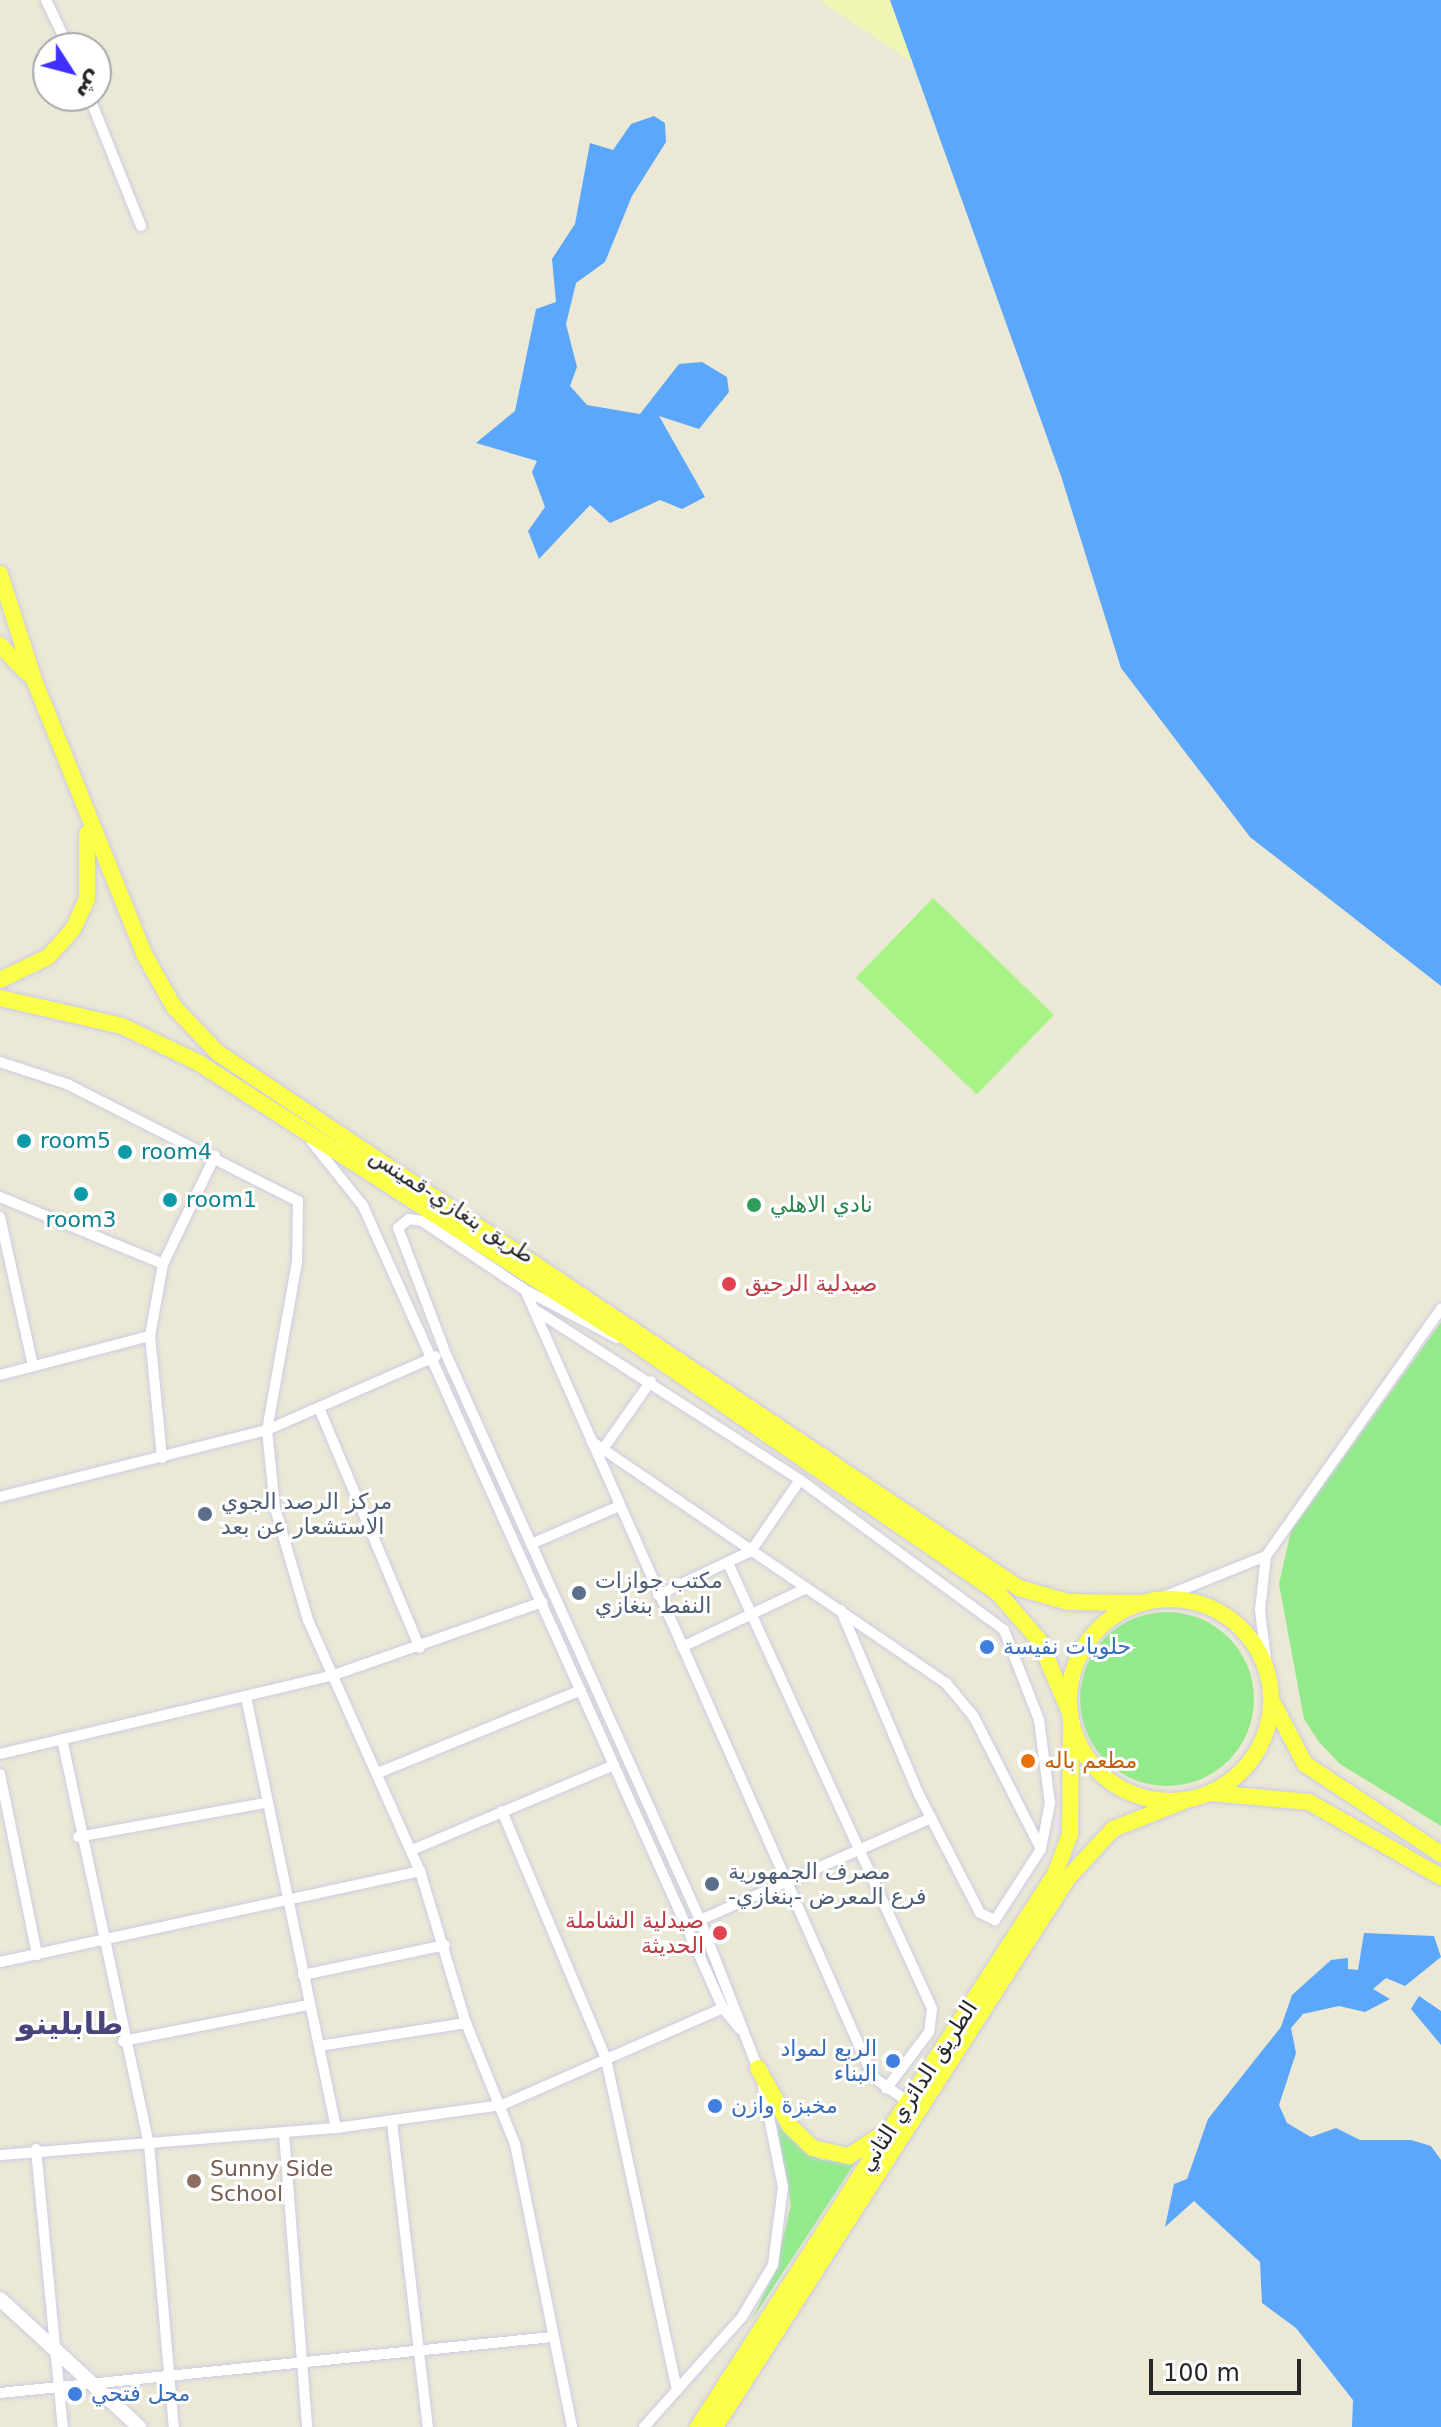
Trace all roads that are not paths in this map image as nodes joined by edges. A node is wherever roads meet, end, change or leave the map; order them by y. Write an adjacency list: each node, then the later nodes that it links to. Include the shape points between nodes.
1 (46, 0): 2 (street)
2 (61, 32)
3 (95, 112): 4 (street)
4 (141, 226)
5 (0, 574): 7 (main road, طريق بنغازي-قمينس)
6 (0, 645): 7 (main road)
7 (34, 680): 8 (main road, طريق بنغازي-قمينس)
8 (83, 808): 9 (main road, via 91,863 73,929 48,957); 42 (main road, طريق بنغازي-قمينس, via 157,980 218,1053 1019,1588 1068,1602)
9 (0, 980)
10 (0, 998): 12 (main road, via 148,1037)
11 (0, 1062): 13 (street, via 67,1084)
12 (293, 1119): 21 (main road); 23 (street, via 363,1206)
13 (215, 1156): 16 (street); 28 (street, via 292,1194 300,1210)
14 (0, 1197): 16 (street)
15 (0, 1217): 24 (street)
16 (163, 1264): 20 (street)
17 (525, 1290): 19 (street); 21 (street); 22 (street, via 422,1221 404,1221 398,1242)
18 (1441, 1309): 37 (street)
19 (537, 1311): 26 (street); 29 (street)
20 (150, 1336): 24 (street); 31 (street)
21 (637, 1345): 52 (main road, via 998,1593 1039,1640)
22 (445, 1352): 23 (street); 35 (street)
23 (431, 1358): 27 (street); 41 (street)
24 (33, 1366): 25 (street)
25 (0, 1375)
26 (651, 1381): 30 (street); 32 (street)
27 (319, 1408): 28 (street); 46 (street)
28 (267, 1430): 31 (street); 47 (street, via 275,1508)
29 (589, 1439): 30 (street); 34 (street)
30 (603, 1449): 36 (street)
31 (162, 1458): 33 (street)
32 (800, 1480): 36 (street); 68 (street, via 1004,1630 1028,1680 1048,1773)
33 (0, 1497)
34 (617, 1507): 35 (street); 40 (street)
35 (531, 1544): 58 (street)
36 (751, 1551): 38 (street); 39 (street)
37 (1266, 1556): 42 (street); 48 (street, via 1260,1610)
38 (728, 1563): 40 (street); 44 (street)
39 (807, 1588): 43 (street); 44 (street)
40 (658, 1595): 45 (street)
41 (542, 1602): 46 (street); 49 (street)
42 (1150, 1602): 48 (main road, via 1198,1603 1223,1615 1250,1638); 52 (main road, via 1102,1626 1086,1644 1075,1665)
43 (841, 1610): 65 (street); 68 (street, via 961,1699)
44 (752, 1613): 45 (street); 70 (street)
45 (682, 1647): 74 (street)
46 (420, 1648): 47 (street)
47 (331, 1676): 50 (street); 56 (street)
48 (1268, 1676): 51 (main road)
49 (581, 1690): 55 (street); 56 (street)
50 (246, 1697): 53 (street); 62 (street)
51 (1271, 1700): 59 (main road, via 1260,1745); 71 (main road, via 1305,1764)
52 (1070, 1718): 61 (main road, via 1090,1762 1123,1790); 91 (main road, الطريق الدائري الثاني, via 1072,1816 1060,1863)
53 (62, 1739): 54 (street); 67 (street)
54 (0, 1754)
55 (614, 1765): 60 (street); 63 (street)
56 (378, 1773): 69 (street)
57 (0, 1774): 79 (street)
58 (641, 1789): 60 (street); 64 (street)
59 (1210, 1793): 61 (main road); 73 (main road, via 1309,1802)
60 (627, 1794): 66 (street)
61 (1187, 1800): 100 (main road, الطريق الدائري الثاني, via 1127,1821 1085,1856)
62 (266, 1803): 67 (street); 75 (street)
63 (502, 1811): 69 (street); 88 (street)
64 (652, 1815): 66 (street); 76 (street)
65 (931, 1818): 68 (street, via 989,1921 1004,1915); 70 (street)
66 (637, 1819): 83 (street)
67 (78, 1837): 77 (street)
68 (1041, 1849)
69 (412, 1850): 72 (street)
70 (860, 1851): 74 (street); 90 (street, via 933,2014 929,2032)
71 (1441, 1854)
72 (420, 1871): 75 (street); 78 (street)
73 (1441, 1877)
74 (790, 1881): 76 (street); 90 (street, via 873,2077)
75 (291, 1902): 77 (street); 81 (street)
76 (700, 1920): 85 (street)
77 (101, 1941): 79 (street); 86 (street)
78 (445, 1945): 81 (street); 84 (street)
79 (37, 1955): 80 (street)
80 (0, 1962)
81 (303, 1975): 82 (street)
82 (309, 2005): 86 (street); 87 (street)
83 (723, 2008): 85 (street); 88 (street)
84 (466, 2023): 87 (street); 92 (street)
85 (740, 2030): 89 (street)
86 (123, 2041): 97 (street)
87 (319, 2046): 95 (street)
88 (606, 2059): 92 (street); 109 (street)
89 (758, 2068): 93 (main road, via 790,2126 827,2154 860,2152); 109 (street, via 783,2187 780,2239 751,2305)
90 (886, 2089): 91 (street)
91 (907, 2101): 93 (main road, الطريق الدائري الثاني)
92 (502, 2105): 94 (street); 102 (street, via 523,2175)
93 (897, 2116): 100 (main road, الطريق الدائري الثاني)
94 (392, 2122): 95 (street); 103 (street)
95 (336, 2128): 96 (street)
96 (284, 2133): 97 (street); 105 (street)
97 (149, 2144): 98 (street); 106 (street)
98 (36, 2149): 99 (street); 104 (street)
99 (0, 2155)
100 (796, 2288): 118 (main road, الطريق الدائري الثاني); 119 (main road, الطريق الدائري الثاني)
101 (0, 2299): 104 (street)
102 (552, 2337): 103 (street); 116 (street)
103 (420, 2348): 105 (street); 115 (street)
104 (56, 2349): 107 (street); 108 (street)
105 (302, 2359): 106 (street); 114 (street)
106 (171, 2371): 107 (street); 113 (street)
107 (94, 2383): 108 (street); 112 (street)
108 (59, 2386): 110 (street); 111 (street)
109 (677, 2390): 117 (street)
110 (0, 2393)
111 (63, 2427)
112 (139, 2427)
113 (174, 2427)
114 (307, 2427)
115 (428, 2427)
116 (572, 2427)
117 (644, 2427)
118 (698, 2427)
119 (715, 2427)

